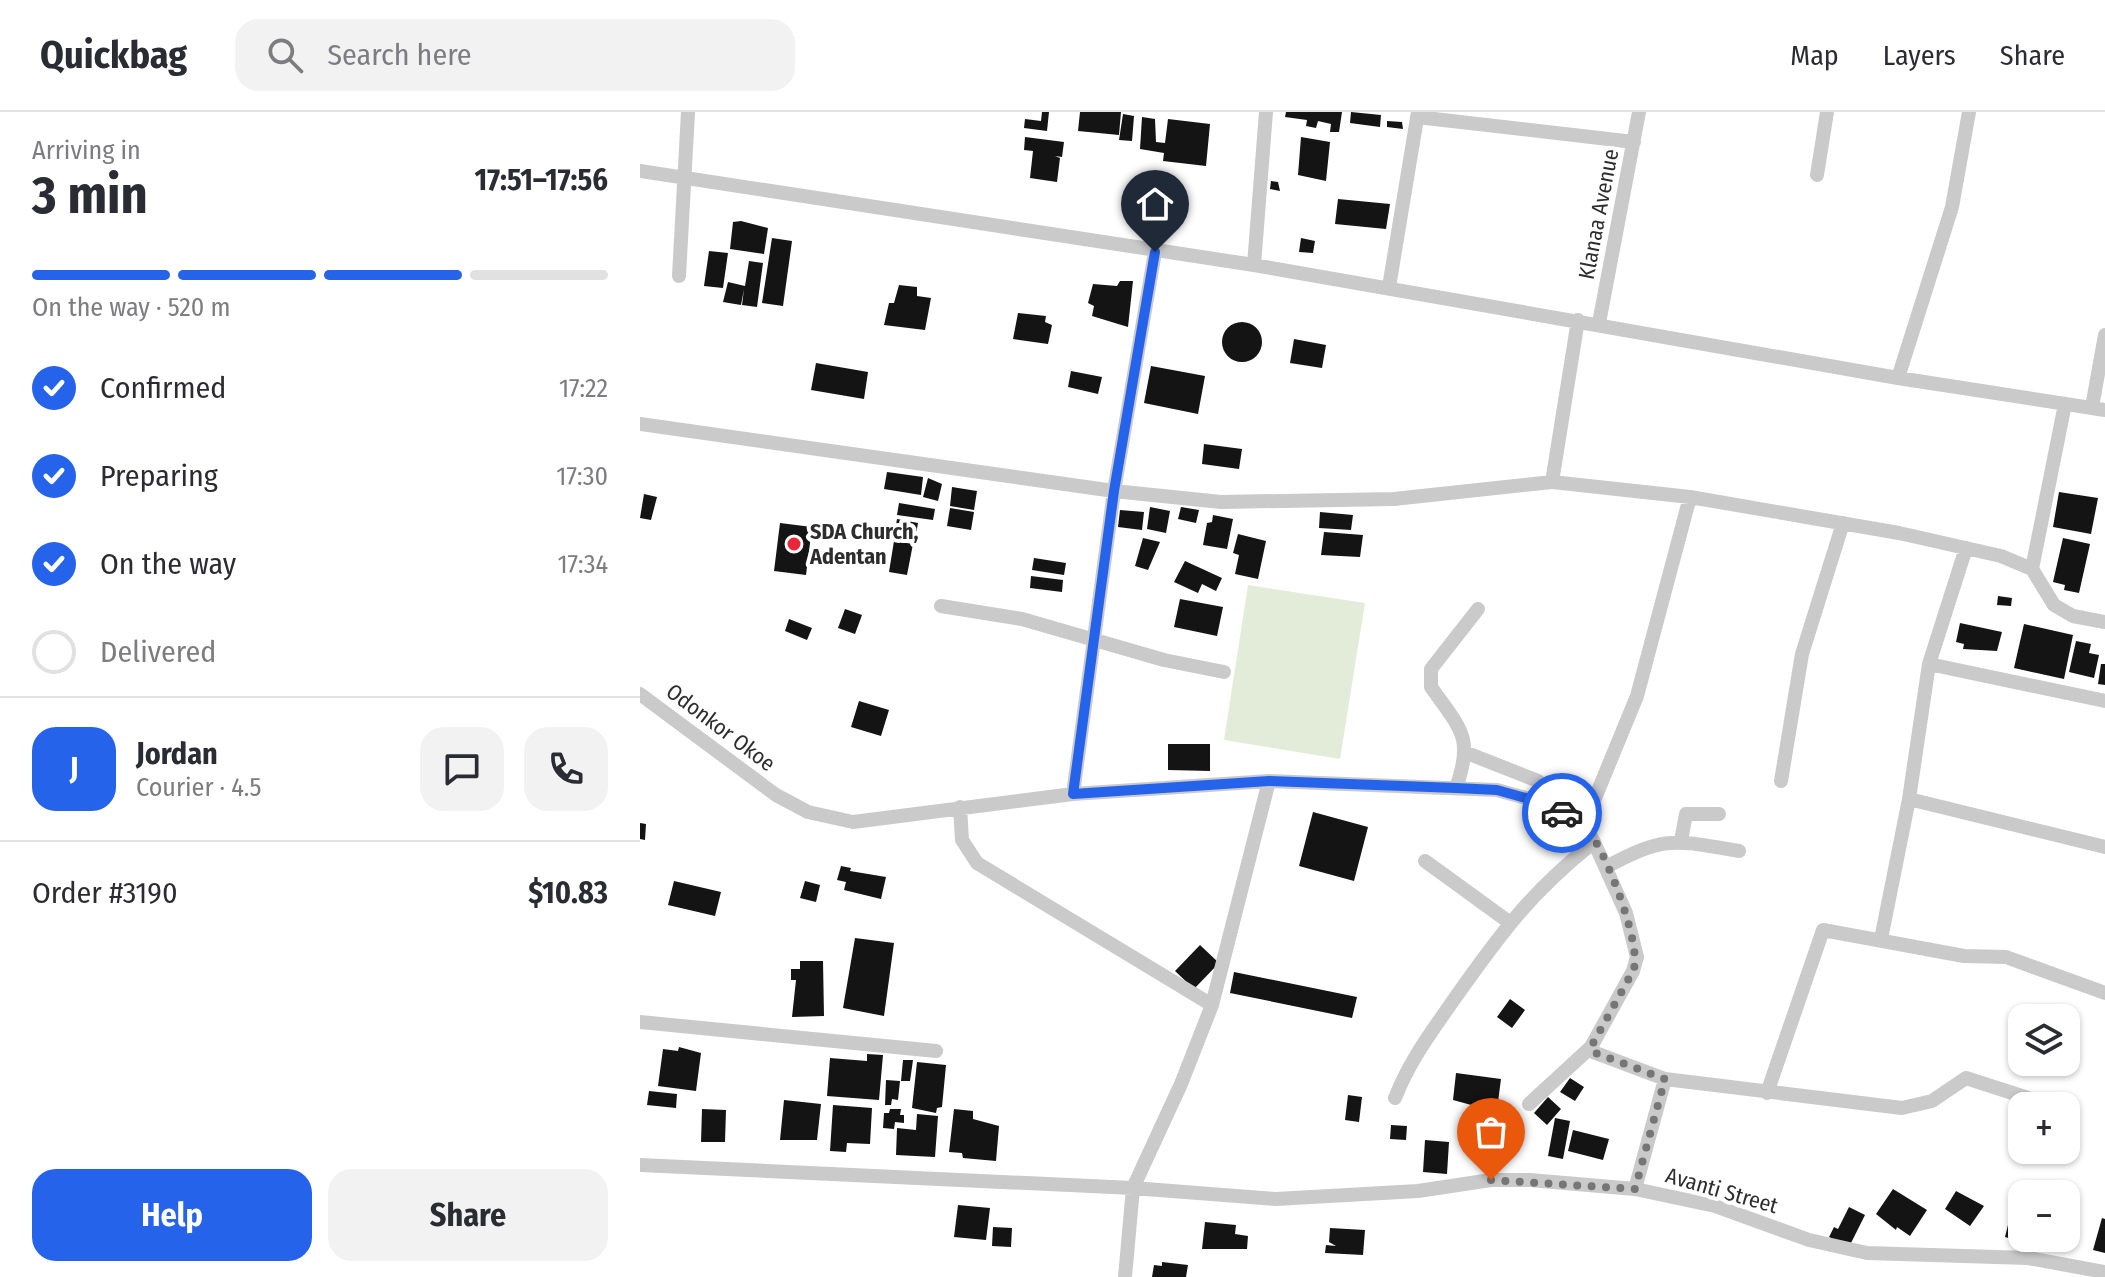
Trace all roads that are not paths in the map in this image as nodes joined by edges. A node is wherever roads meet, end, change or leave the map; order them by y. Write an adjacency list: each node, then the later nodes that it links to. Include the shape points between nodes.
1 (688, 112): 10 (street)
2 (1266, 112): 12 (street)
3 (1639, 112): 7 (street, Klanaa Avenue)
4 (1827, 112): 9 (street)
5 (1969, 112): 18 (street, via 1952,207)
6 (1417, 115): 7 (street); 14 (street)
7 (1634, 142): 16 (street, Klanaa Avenue)
8 (640, 171): 10 (street)
9 (1817, 175)
10 (684, 177): 11 (street); 13 (street)
11 (1155, 252): 12 (street); 23 (street)
12 (1254, 265): 14 (street)
13 (679, 276)
14 (1389, 287): 15 (street)
15 (1578, 320): 16 (street); 22 (street)
16 (1599, 323): 18 (street)
17 (2105, 335): 20 (street)
18 (1898, 378): 19 (street)
19 (2065, 404): 20 (street); 27 (street)
20 (2099, 408)
21 (640, 424): 23 (street)
22 (1552, 482): 23 (street, via 1304,503 1221,502); 24 (street)
23 (1114, 491): 31 (street)
24 (1690, 497): 25 (street); 45 (street, via 1637,696)
25 (1843, 523): 26 (street); 38 (street, via 1802,654)
26 (1966, 548): 27 (street); 32 (street)
27 (2032, 569): 30 (street, via 2054,605 2073,616)
28 (941, 606): 31 (street, via 1022,619)
29 (1478, 609): 36 (street, via 1429,678 1466,742)
30 (2105, 622)
31 (1092, 639): 33 (street); 40 (street)
32 (1929, 664): 35 (street); 41 (street)
33 (1224, 672)
34 (640, 694): 43 (street, Odonkor Okoe, via 776,795 808,812 853,822)
35 (2105, 701)
36 (1467, 753): 39 (street); 42 (street, via 1538,781)
37 (1269, 781): 39 (street, Odonkor Okoe); 40 (street, Odonkor Okoe); 55 (street)
38 (1781, 781)
39 (1456, 788): 42 (street, Odonkor Okoe, via 1497,790)
40 (1073, 794): 43 (street, Odonkor Okoe)
41 (1909, 799): 48 (street); 53 (street)
42 (1540, 802): 45 (street, Odonkor Okoe)
43 (960, 807): 55 (street, via 962,840 977,863)
44 (1719, 814): 46 (street, via 1686,814)
45 (1584, 825): 47 (street)
46 (1681, 841): 49 (street); 51 (street, via 1648,844)
47 (1594, 842): 51 (street); 52 (street, via 1550,877)
48 (2105, 847)
49 (1739, 851)
50 (1425, 861): 52 (street)
51 (1606, 867): 57 (street, via 1626,913 1636,964)
52 (1509, 922): 62 (street, via 1413,1057)
53 (1881, 939): 54 (street, via 1964,956 2006,957); 61 (street, via 1823,930)
54 (2105, 993)
55 (1212, 1005): 65 (street)
56 (640, 1022): 58 (street)
57 (1591, 1047): 59 (street); 63 (street)
58 (936, 1051)
59 (1665, 1079): 61 (street); 66 (street)
60 (2009, 1092): 61 (street, via 1966,1078 1932,1101 1902,1108)
61 (1767, 1093)
62 (1395, 1098)
63 (1529, 1104)
64 (640, 1165): 65 (street, Avanti Street)
65 (1133, 1188): 66 (street, Avanti Street, via 1276,1199 1418,1191 1491,1180); 68 (street)
66 (1635, 1189): 67 (street, Avanti Street, via 1715,1206 1809,1240 1867,1253 2028,1258)
67 (2105, 1272)
68 (1125, 1277)

